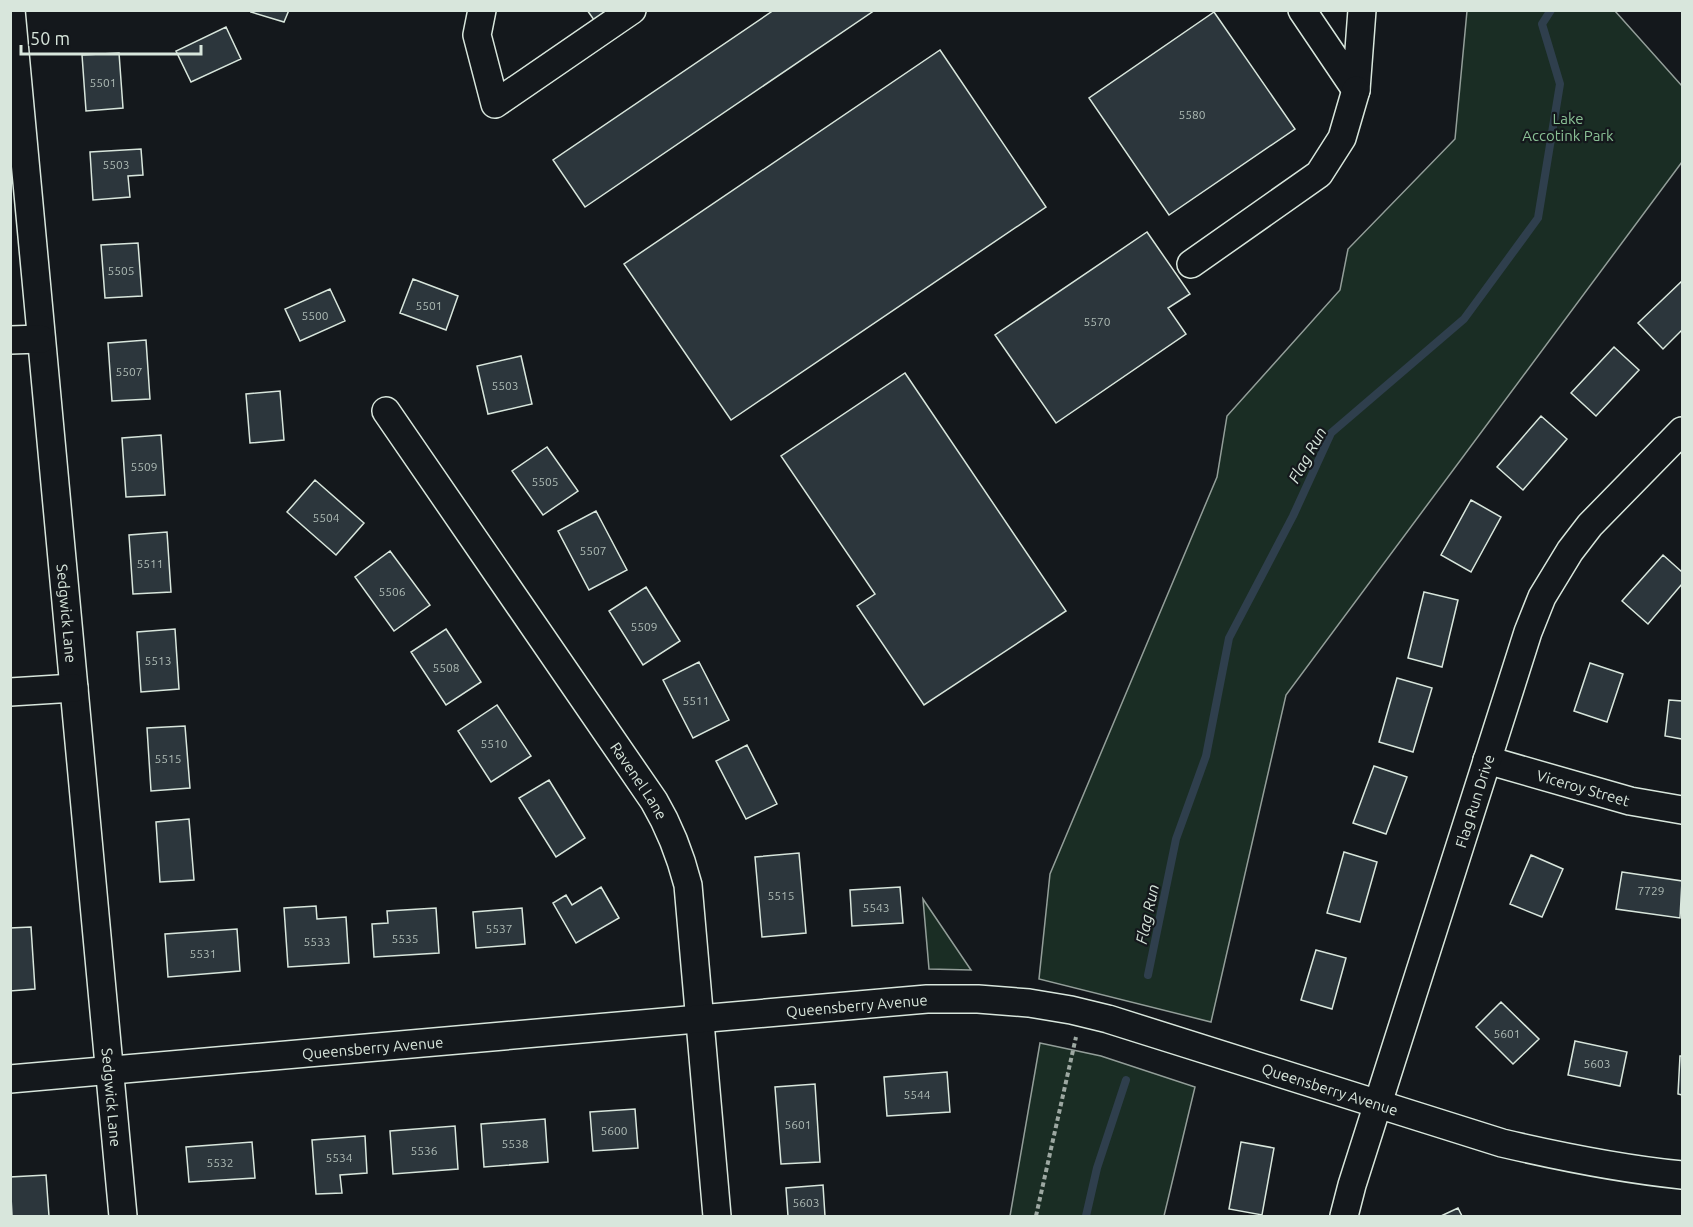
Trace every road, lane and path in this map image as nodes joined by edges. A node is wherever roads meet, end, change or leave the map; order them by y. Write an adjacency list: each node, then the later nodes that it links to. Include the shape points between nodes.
1 (10, 10): 8 (street, Sedgwick Lane)
2 (482, 10): 3 (street, via 477,35 495,104)
3 (632, 10)
4 (1302, 10): 6 (street)
5 (1362, 10): 6 (street)
6 (1356, 90): 7 (street, via 1341,138 1319,174)
7 (1191, 264)
8 (41, 339): 9 (street); 12 (street, Sedgwick Lane)
9 (10, 340)
10 (386, 411): 17 (street, Ravenel Lane, via 668,823 688,885)
11 (1683, 431): 14 (street, Flag Run Drive, via 1590,525 1554,575 1528,632)
12 (74, 688): 13 (street); 18 (street, Sedgwick Lane)
13 (10, 692)
14 (1487, 760): 15 (street, Viceroy Street, via 1630,801); 20 (street, Flag Run Drive)
15 (1683, 810)
16 (1071, 1010): 17 (street, Queensberry Avenue, via 978,999 927,999); 20 (street, Queensberry Avenue); 24 (path, via 1077,1041)
17 (700, 1018): 18 (street, Queensberry Avenue); 23 (street, Ravenel Lane)
18 (110, 1070): 19 (street, Queensberry Avenue); 22 (street, Sedgwick Lane)
19 (10, 1079)
20 (1377, 1105): 21 (street, Queensberry Avenue, via 1562,1157); 25 (street, Flag Run Drive)
21 (1683, 1175)
22 (123, 1216)
23 (717, 1216)
24 (1036, 1216)
25 (1344, 1216)

